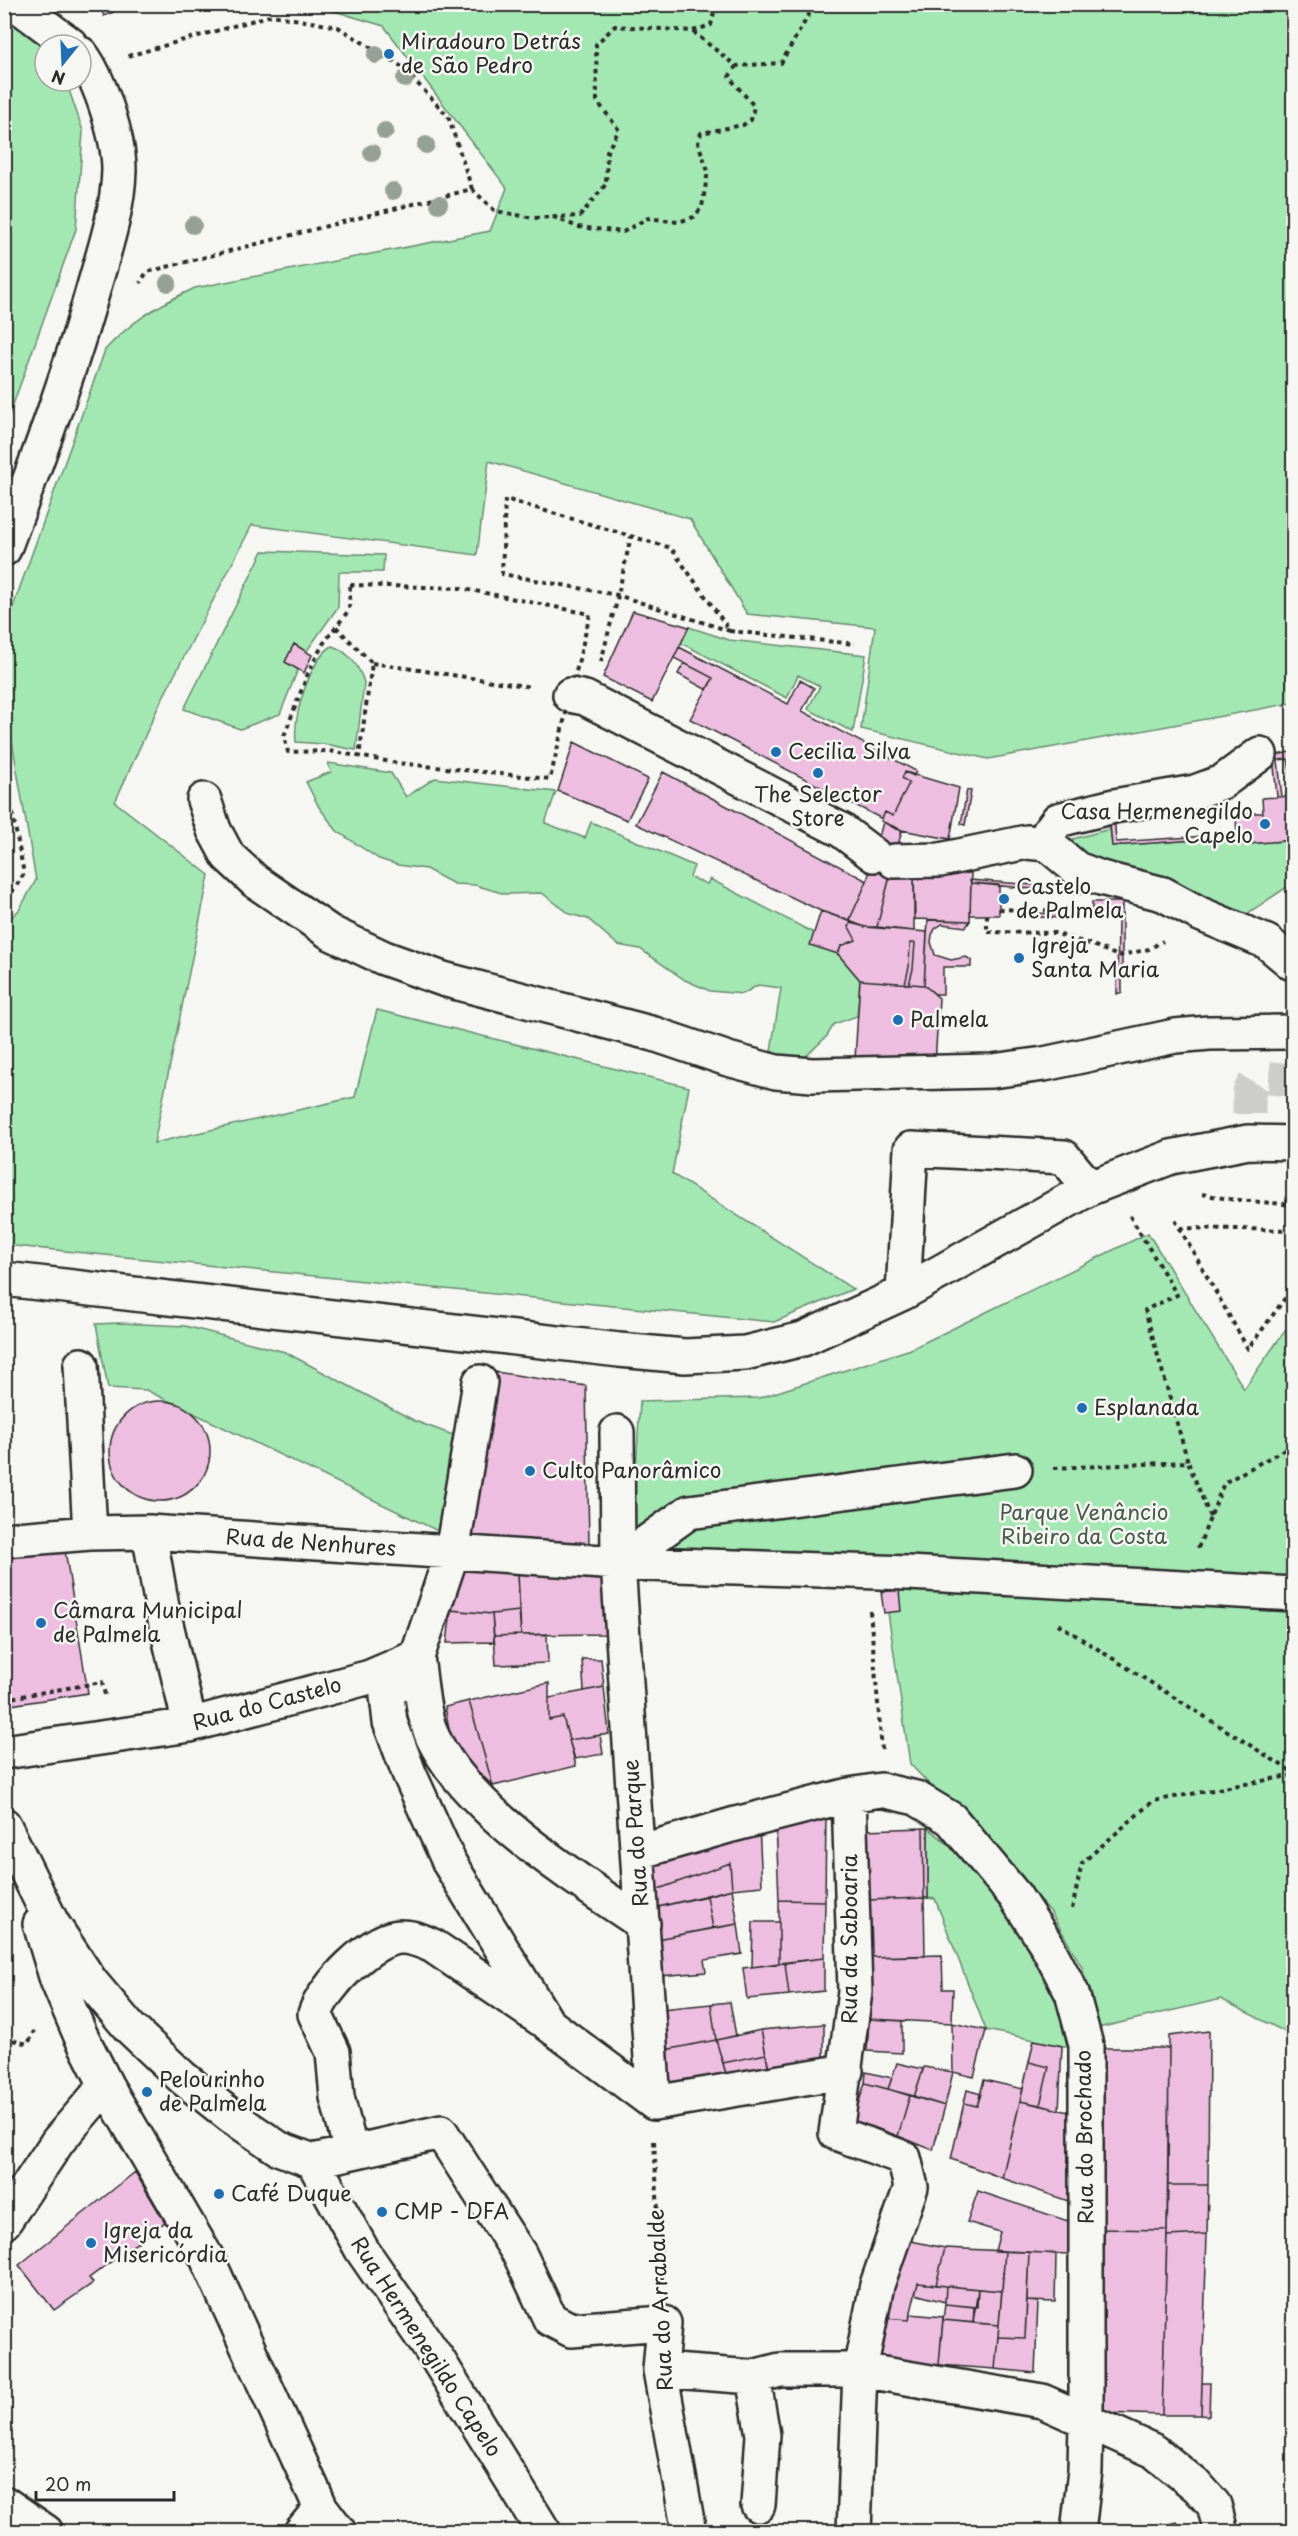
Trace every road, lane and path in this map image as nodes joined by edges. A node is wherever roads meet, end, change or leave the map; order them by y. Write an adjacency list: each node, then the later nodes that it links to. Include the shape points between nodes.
1 (16, 4): 7 (street)
2 (716, 4): 6 (path, via 711,24)
3 (815, 4): 9 (path, via 781,63)
4 (831, 4): 5 (path)
5 (848, 4)
6 (692, 31): 9 (path); 12 (path, via 615,26 596,44 597,101 619,130 607,151 606,184 580,216)
7 (55, 33)
8 (124, 57): 11 (path, via 272,15 338,27 402,67 448,116)
9 (736, 66): 12 (path, via 729,77 754,106 751,120 743,126 701,133 698,143 708,171 702,207 694,217 678,222 648,218 623,232 578,227)
10 (93, 72): 15 (street, via 103,97 119,167 111,224 74,356)
11 (471, 189): 12 (path, via 495,211); 13 (path, via 147,272)
12 (552, 217)
13 (135, 290)
14 (631, 536): 16 (path); 16 (path, via 505,499 502,574); 18 (path, via 671,548)
15 (4, 549)
16 (617, 595): 18 (path); 20 (path)
17 (336, 627): 21 (path); 22 (path, via 349,610 350,585 460,588 590,614); 24 (path, via 308,673 284,736 288,752)
18 (730, 631): 19 (path)
19 (855, 644)
20 (602, 660)
21 (372, 663): 22 (path); 24 (path)
22 (556, 692): 24 (path, via 550,780); 27 (street, via 585,699 841,830 884,858 940,860 1027,842)
23 (1260, 754): 27 (street, via 1222,782 1195,792 1058,820 1049,832)
24 (359, 757)
25 (4, 768): 28 (path, via 24,874)
26 (204, 800): 32 (street, via 228,856 255,881 331,933 373,953 444,979 654,1034 776,1072 812,1075 992,1071 1056,1062 1174,1036)
27 (1047, 844): 31 (street, via 1077,869 1163,894 1267,942)
28 (4, 904)
29 (987, 915): 30 (path, via 987,932 1054,933)
30 (1122, 956)
31 (1293, 962)
32 (1293, 1032)
33 (1293, 1143): 34 (street, via 1248,1128)
34 (1090, 1188): 41 (street); 41 (street, via 1064,1157 911,1149)
35 (1127, 1212): 46 (path, via 1177,1295 1145,1310)
36 (1175, 1220): 37 (path)
37 (1180, 1228): 38 (path); 40 (path, via 1248,1349)
38 (1293, 1230)
39 (4, 1279): 41 (street, via 685,1356 745,1353 803,1339)
40 (1293, 1286)
41 (903, 1293)
42 (81, 1365): 49 (street)
43 (480, 1382): 51 (street)
44 (617, 1432): 52 (street, Rua do Parque)
45 (1293, 1444): 46 (path, via 1224,1484 1210,1517)
46 (1188, 1462): 47 (path)
47 (1015, 1470): 52 (street, via 689,1512)
48 (149, 1532): 49 (street, Rua de Nenhures); 51 (street, Rua de Nenhures); 59 (street)
49 (90, 1533): 50 (street, Rua de Nenhures)
50 (4, 1540)
51 (452, 1553): 52 (street, Rua de Nenhures); 56 (street)
52 (618, 1563): 53 (street, Rua de Nenhures, via 908,1573); 65 (street, Rua do Parque)
53 (1293, 1594)
54 (869, 1605): 62 (path)
55 (1054, 1621): 61 (path)
56 (417, 1657): 59 (street, Rua do Castelo, via 370,1677); 67 (street, via 432,1736 451,1768 477,1799 561,1868); 69 (street, via 387,1696 390,1722 450,1864)
57 (102, 1682): 58 (path)
58 (4, 1699)
59 (190, 1725): 60 (street, Rua do Castelo)
60 (4, 1752)
61 (1293, 1774): 68 (path, via 1153,1801 1082,1863)
62 (885, 1792): 63 (street, Rua do Brochado); 68 (street, Rua do Brochado, via 916,1798 951,1819 1015,1896)
63 (849, 1795): 65 (street, Rua do Brochado); 70 (street, Rua da Saboaria, via 855,1992)
64 (4, 1824): 66 (street)
65 (638, 1852): 67 (street, Rua do Parque)
66 (19, 1853): 71 (street, via 57,1980); 74 (street, via 52,1923 91,1982 129,2027 183,2078 278,2148)
67 (642, 1924): 72 (street, Rua do Parque)
68 (1060, 1971): 80 (street, Rua do Brochado, via 1072,1994 1086,2045)
69 (548, 2024): 72 (street); 73 (street, via 416,1938 384,1940 365,1952 319,2002 315,2014 333,2052 337,2097)
70 (846, 2071): 72 (street); 78 (street, Rua da Saboaria, via 836,2133 904,2158 911,2187 878,2285)
71 (106, 2085): 75 (street, via 58,2141); 83 (street, via 207,2258)
72 (654, 2103): 76 (path, Rua do Arrabalde)
73 (351, 2152): 74 (street); 76 (street, via 441,2133 520,2255 550,2319 571,2330)
74 (313, 2161): 85 (street, Rua Hermenegildo Capelo, via 362,2250 438,2360)
75 (4, 2222)
76 (664, 2323): 77 (street, Rua do Arrabalde)
77 (660, 2370): 79 (street); 86 (street, Rua do Arrabalde)
78 (860, 2370): 79 (street, via 780,2370); 80 (street, via 1042,2401); 87 (street, Rua da Saboaria)
79 (753, 2377): 82 (street, via 763,2435)
80 (1086, 2421): 88 (street, Rua do Brochado); 89 (street, via 1154,2451 1198,2487 1214,2505)
81 (4, 2503): 84 (street)
82 (758, 2505)
83 (320, 2524)
84 (46, 2532)
85 (544, 2532)
86 (689, 2532)
87 (854, 2532)
88 (1078, 2532)
89 (1221, 2532)

